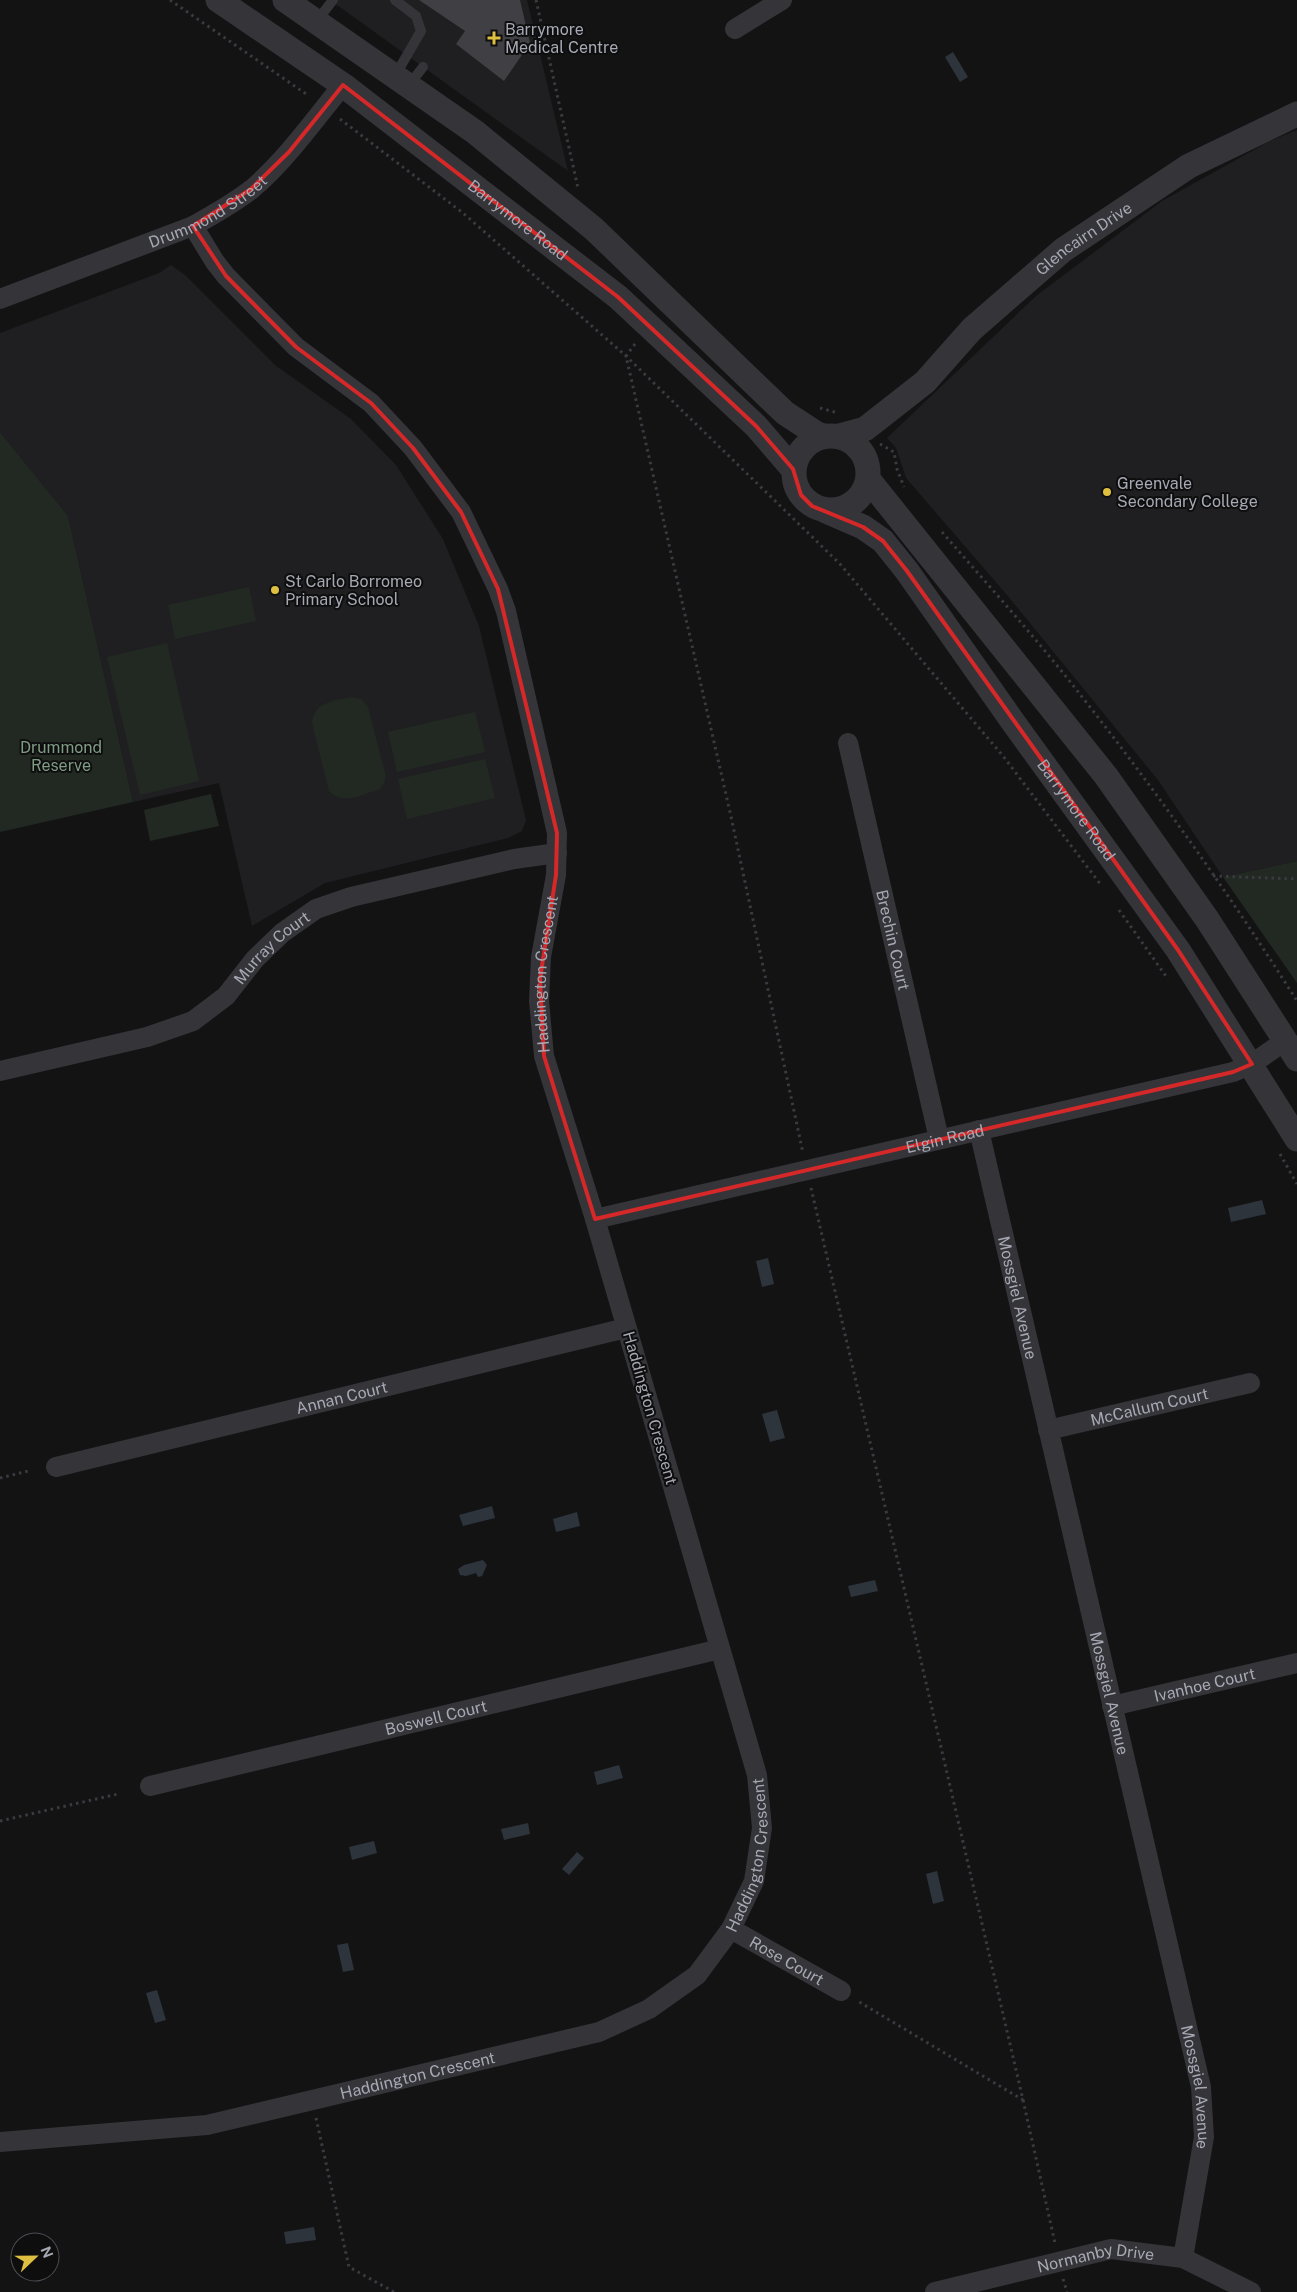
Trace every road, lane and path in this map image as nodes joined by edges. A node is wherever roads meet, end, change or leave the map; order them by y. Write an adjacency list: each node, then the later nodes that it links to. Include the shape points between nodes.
1 (170, 0): 13 (path)
2 (218, 0): 12 (street, Barrymore Road)
3 (285, 0): 8 (street)
4 (334, 0): 8 (lane)
5 (395, 0): 11 (lane, via 416,16 421,31)
6 (536, 0): 16 (path)
7 (782, 0): 9 (street)
8 (316, 22): 10 (street)
9 (735, 29)
10 (366, 55): 11 (street); 12 (street, Drummond Street)
11 (409, 76): 24 (street, via 594,229 785,413)
12 (343, 84): 13 (street, Drummond Street); 20 (street, Barrymore Road, via 618,297)
13 (324, 107): 18 (street, Drummond Street, via 289,152 251,189); 21 (path, via 463,213)
14 (1297, 114): 23 (street, Glencairn Drive, via 1190,166 1063,250 972,329 924,382)
15 (572, 182): 16 (path)
16 (578, 188): 17 (path)
17 (583, 193)
18 (193, 226): 19 (street, Drummond Street); 31 (street, Haddington Crescent, via 214,262 296,347 371,403 413,448 451,496 469,526 506,611 556,823)
19 (0, 299)
20 (650, 327): 21 (path); 25 (street, Barrymore Road, via 756,426)
21 (626, 356): 34 (path, via 840,564 1003,756); 44 (path)
22 (818, 408): 23 (path, via 853,416)
23 (869, 433): 24 (street, Glencairn Drive); 26 (street); 27 (path, via 894,452 897,469)
24 (832, 436): 25 (street, via 804,447); 26 (street, via 852,442 861,450)
25 (793, 469): 28 (street, via 800,495 812,506)
26 (868, 471): 28 (street, via 858,499 846,508); 38 (street, via 1106,776 1207,919)
27 (909, 493)
28 (826, 511): 39 (street, Barrymore Road, via 863,527 883,541 907,571 1178,950)
29 (938, 528): 32 (path, via 1078,692 1169,810)
30 (848, 743): 42 (street, Brechin Court)
31 (557, 853): 40 (street, Murray Court, via 514,859 352,897 316,909 282,933 255,959 226,996 193,1021 147,1037); 46 (street, Haddington Crescent, via 554,891 540,965 539,1001 544,1056)
32 (1213, 876): 33 (path); 37 (path)
33 (1297, 879)
34 (1107, 893)
35 (1118, 909): 36 (path)
36 (1170, 982)
37 (1297, 1002)
38 (1292, 1049): 39 (street, Elgin Road)
39 (1252, 1064): 41 (street, Elgin Road, via 1234,1072); 43 (street, Barrymore Road)
40 (0, 1072)
41 (979, 1130): 42 (street, Elgin Road); 49 (street, Mossgiel Avenue)
42 (939, 1139): 44 (street, Elgin Road)
43 (1288, 1145): 45 (path)
44 (807, 1169): 46 (street, Elgin Road); 61 (path)
45 (1297, 1184)
46 (595, 1219): 47 (street, Haddington Crescent)
47 (626, 1328): 50 (street, Annan Court); 53 (street, Haddington Crescent)
48 (1250, 1383): 49 (street, McCallum Court)
49 (1048, 1430): 55 (street, Mossgiel Avenue)
50 (56, 1466)
51 (28, 1471): 52 (path)
52 (0, 1478)
53 (720, 1649): 56 (street, Boswell Court); 59 (street, Haddington Crescent, via 757,1775 762,1828 754,1881)
54 (1297, 1663): 55 (street, Ivanhoe Court)
55 (1112, 1706): 64 (street, Mossgiel Avenue, via 1201,2087 1204,2136)
56 (150, 1786)
57 (118, 1794): 58 (path)
58 (0, 1821)
59 (731, 1929): 60 (street, Rose Court); 62 (street, Haddington Crescent, via 697,1975 649,2009 599,2032)
60 (841, 1991): 61 (path)
61 (1023, 2100): 65 (path)
62 (312, 2101): 63 (street, Haddington Crescent, via 208,2126); 66 (path, via 349,2267)
63 (0, 2142)
64 (1183, 2258): 65 (street, Normanby Drive, via 1110,2249); 69 (street, Normanby Drive)
65 (1060, 2261): 67 (street, Normanby Drive); 68 (path)
66 (394, 2292)
67 (935, 2292)
68 (1067, 2292)
69 (1251, 2292)

